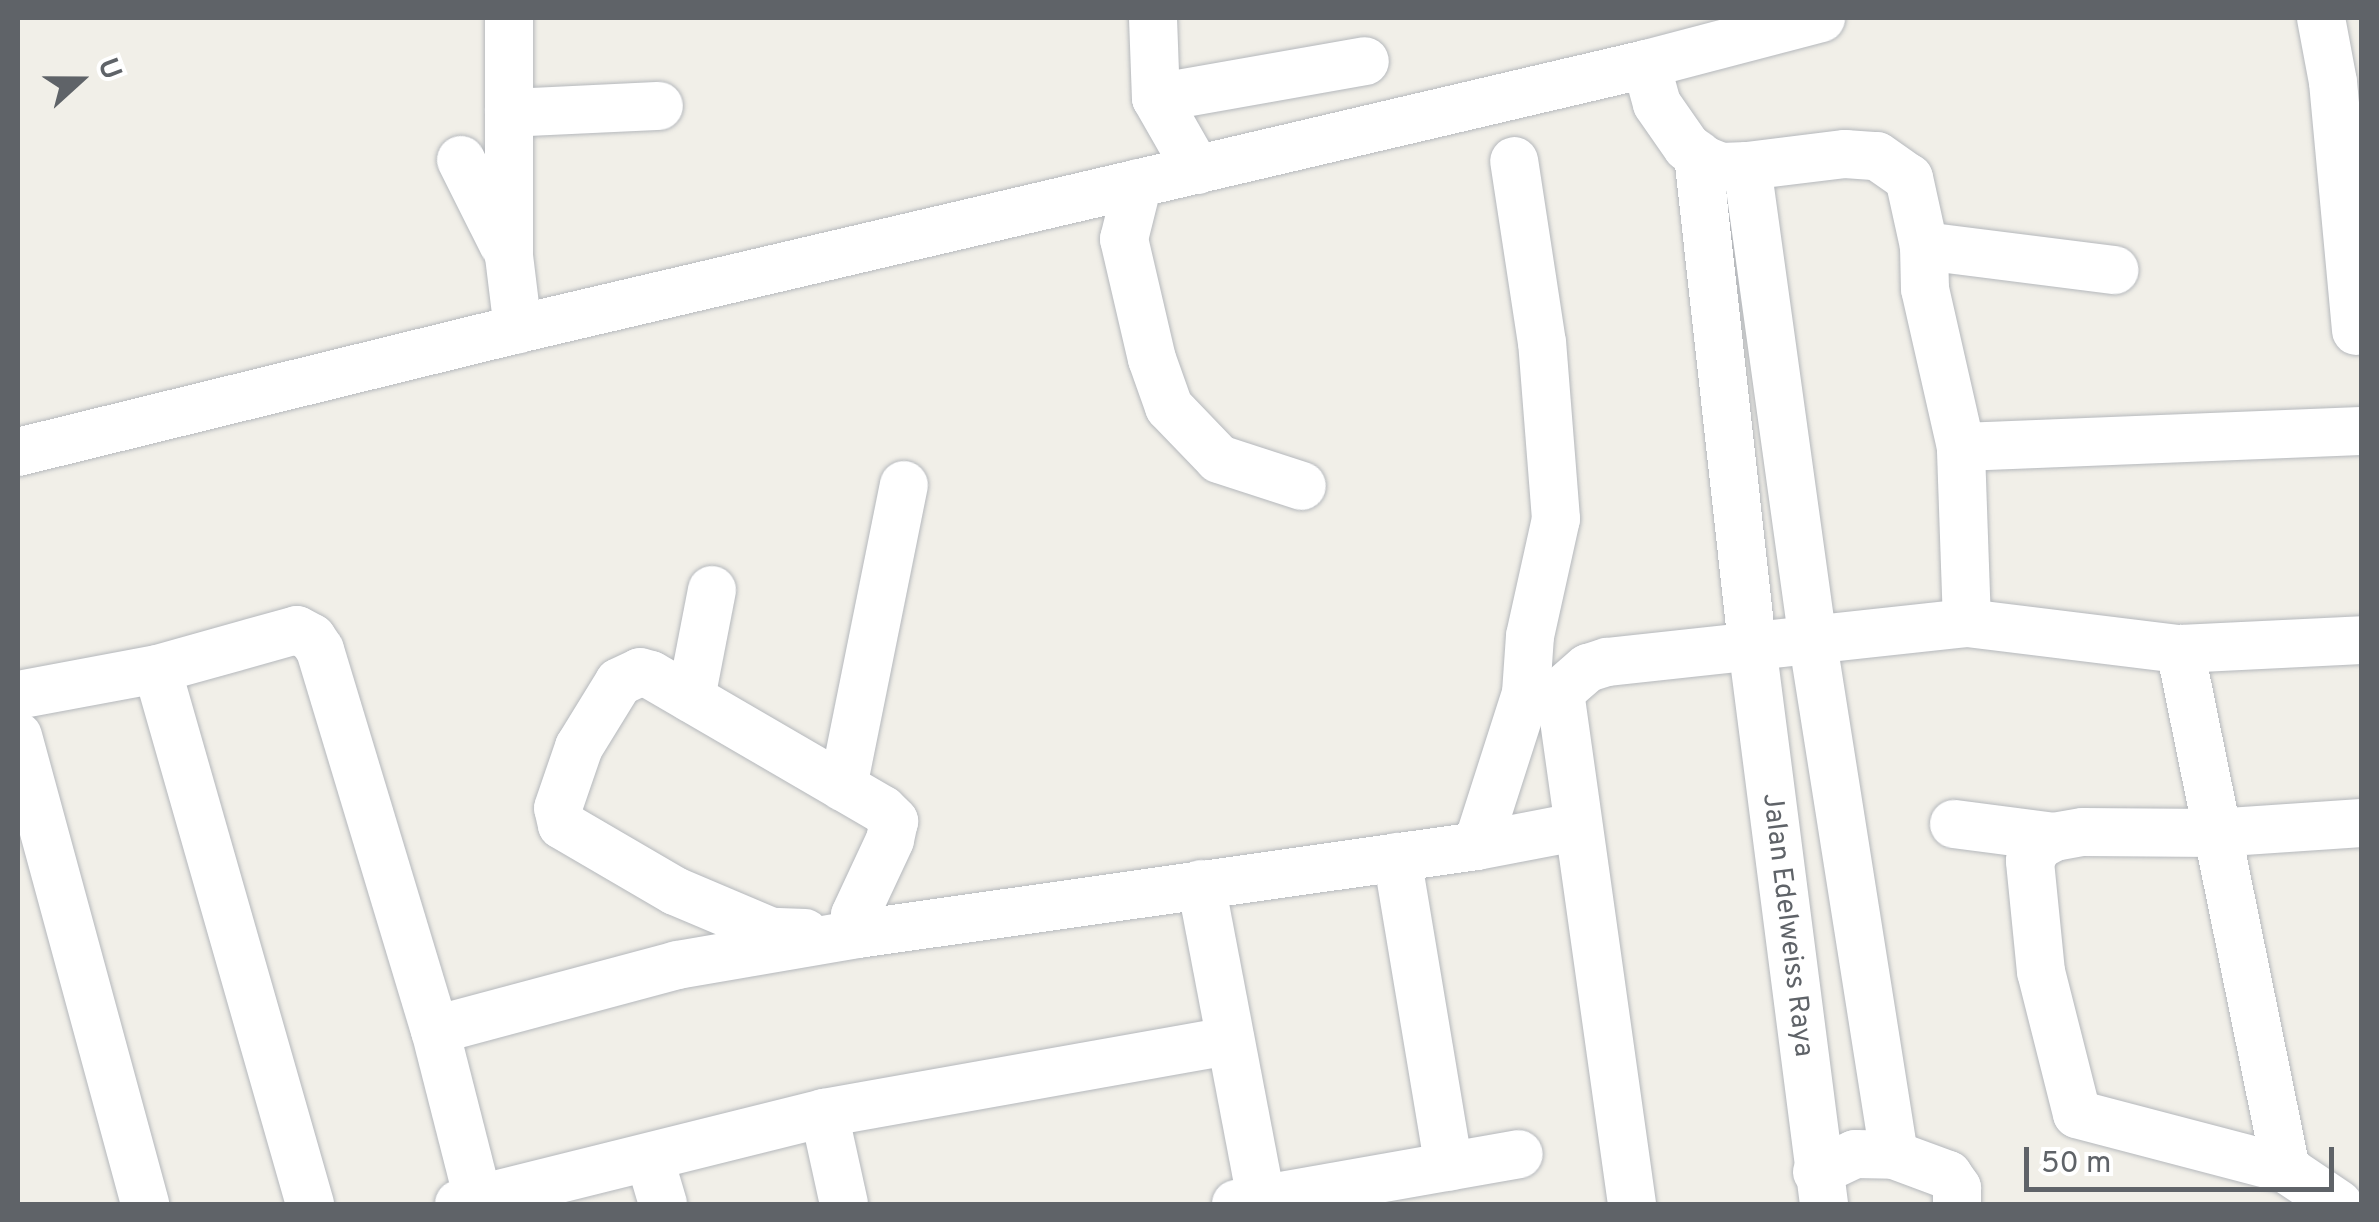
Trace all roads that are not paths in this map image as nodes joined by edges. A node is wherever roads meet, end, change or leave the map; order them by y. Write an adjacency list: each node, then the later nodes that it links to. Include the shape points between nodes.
1 (509, 18): 9 (street)
2 (1154, 18): 7 (street)
3 (1821, 18): 6 (street)
4 (2322, 18): 20 (street)
5 (1365, 60): 7 (street)
6 (1646, 64): 10 (street, via 1657,104); 14 (street)
7 (1156, 98): 14 (street)
8 (659, 106): 9 (street)
9 (508, 112): 17 (street)
10 (1698, 155): 13 (street, via 1721,167); 32 (street, Jalan Edelweiss Raya)
11 (460, 160): 17 (street)
12 (1514, 161): 29 (street, via 1542,343 1556,518)
13 (1747, 166): 16 (street, via 1845,154 1890,160 1909,178); 30 (street)
14 (1197, 170): 15 (street)
15 (1138, 183): 19 (street); 26 (street, via 1124,239 1169,406 1218,459)
16 (1924, 246): 18 (street); 22 (street, via 1926,289)
17 (509, 256): 19 (street)
18 (2114, 270)
19 (518, 329): 24 (street)
20 (2356, 331)
21 (2361, 431): 22 (street); 23 (street)
22 (1960, 447): 28 (street)
23 (2362, 448)
24 (18, 452)
25 (904, 485): 39 (street)
26 (1302, 486)
27 (712, 590): 37 (street)
28 (1967, 623): 30 (street); 33 (street)
29 (1530, 636): 34 (street); 45 (street, via 1526,693)
30 (1812, 637): 32 (street); 53 (street)
31 (2362, 640): 33 (street)
32 (1752, 645): 34 (street); 57 (street, Jalan Edelweiss Raya)
33 (2180, 649): 43 (street)
34 (1588, 668): 42 (street, via 1560,692)
35 (157, 669): 36 (street); 49 (street, via 298,630 312,638); 61 (street)
36 (18, 695)
37 (691, 698): 39 (street); 48 (street, via 640,672 620,682 579,747 558,808 562,824 675,892 772,932)
38 (18, 736): 60 (street)
39 (843, 787): 48 (street, via 894,821)
40 (2362, 822): 43 (street)
41 (1954, 824): 44 (street)
42 (1576, 827): 45 (street); 63 (street)
43 (2214, 832): 44 (street); 55 (street)
44 (2054, 837): 55 (street, via 2038,846 2030,862 2030,898 2077,1114)
45 (1476, 846): 46 (street)
46 (1397, 857): 47 (street); 54 (street)
47 (1201, 884): 48 (street); 50 (street)
48 (857, 924): 49 (street)
49 (436, 1030): 58 (street)
50 (1228, 1041): 51 (street); 59 (street)
51 (824, 1113): 56 (street); 62 (street)
52 (1519, 1154): 54 (street)
53 (1894, 1155): 57 (street, via 1855,1154); 64 (street, via 1948,1175)
54 (1449, 1166): 59 (street)
55 (2286, 1169): 65 (street)
56 (657, 1182): 58 (street)
57 (1821, 1188)
58 (468, 1202)
59 (1253, 1203)
60 (145, 1204)
61 (310, 1204)
62 (844, 1204)
63 (1632, 1204)
64 (1957, 1204)
65 (2338, 1204)

